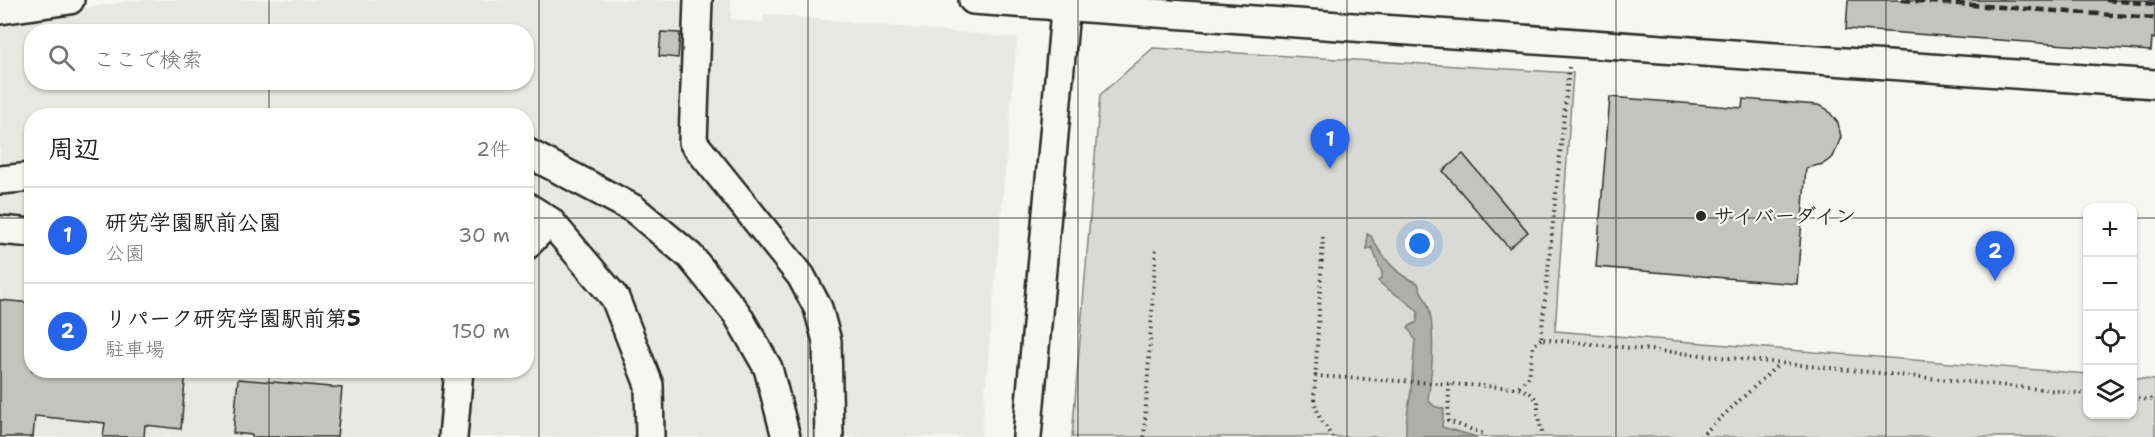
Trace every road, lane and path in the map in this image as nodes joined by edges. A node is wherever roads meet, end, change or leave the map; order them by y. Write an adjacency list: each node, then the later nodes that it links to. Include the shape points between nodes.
1 (70, 0): 5 (street)
2 (698, 0): 30 (street, via 693,142 801,276 818,308 827,341)
3 (973, 0): 4 (street)
4 (1065, 3): 7 (street); 31 (street)
5 (0, 10)
6 (1569, 66): 18 (path)
7 (2155, 84)
8 (534, 156): 29 (street, via 634,209 690,256 737,314 768,368)
9 (24, 178): 10 (street)
10 (0, 180)
11 (534, 211): 12 (street)
12 (550, 221): 16 (street); 28 (street, via 615,298 649,385)
13 (0, 230): 14 (street)
14 (24, 232)
15 (1323, 237): 20 (path)
16 (534, 238)
17 (1156, 247): 32 (path)
18 (1541, 339): 19 (path); 23 (path, via 1533,346 1529,377)
19 (1779, 364): 24 (path); 36 (path)
20 (1314, 376): 22 (path); 33 (path, via 1314,401)
21 (458, 378): 27 (street)
22 (1449, 384): 23 (path); 34 (path, via 1448,421)
23 (1517, 388): 35 (path, via 1538,401)
24 (2083, 394)
25 (2137, 398): 26 (path)
26 (2155, 400)
27 (453, 437)
28 (650, 437)
29 (786, 437)
30 (829, 437)
31 (1027, 437)
32 (1144, 437)
33 (1332, 437)
34 (1484, 437)
35 (1544, 437)
36 (1700, 437)

